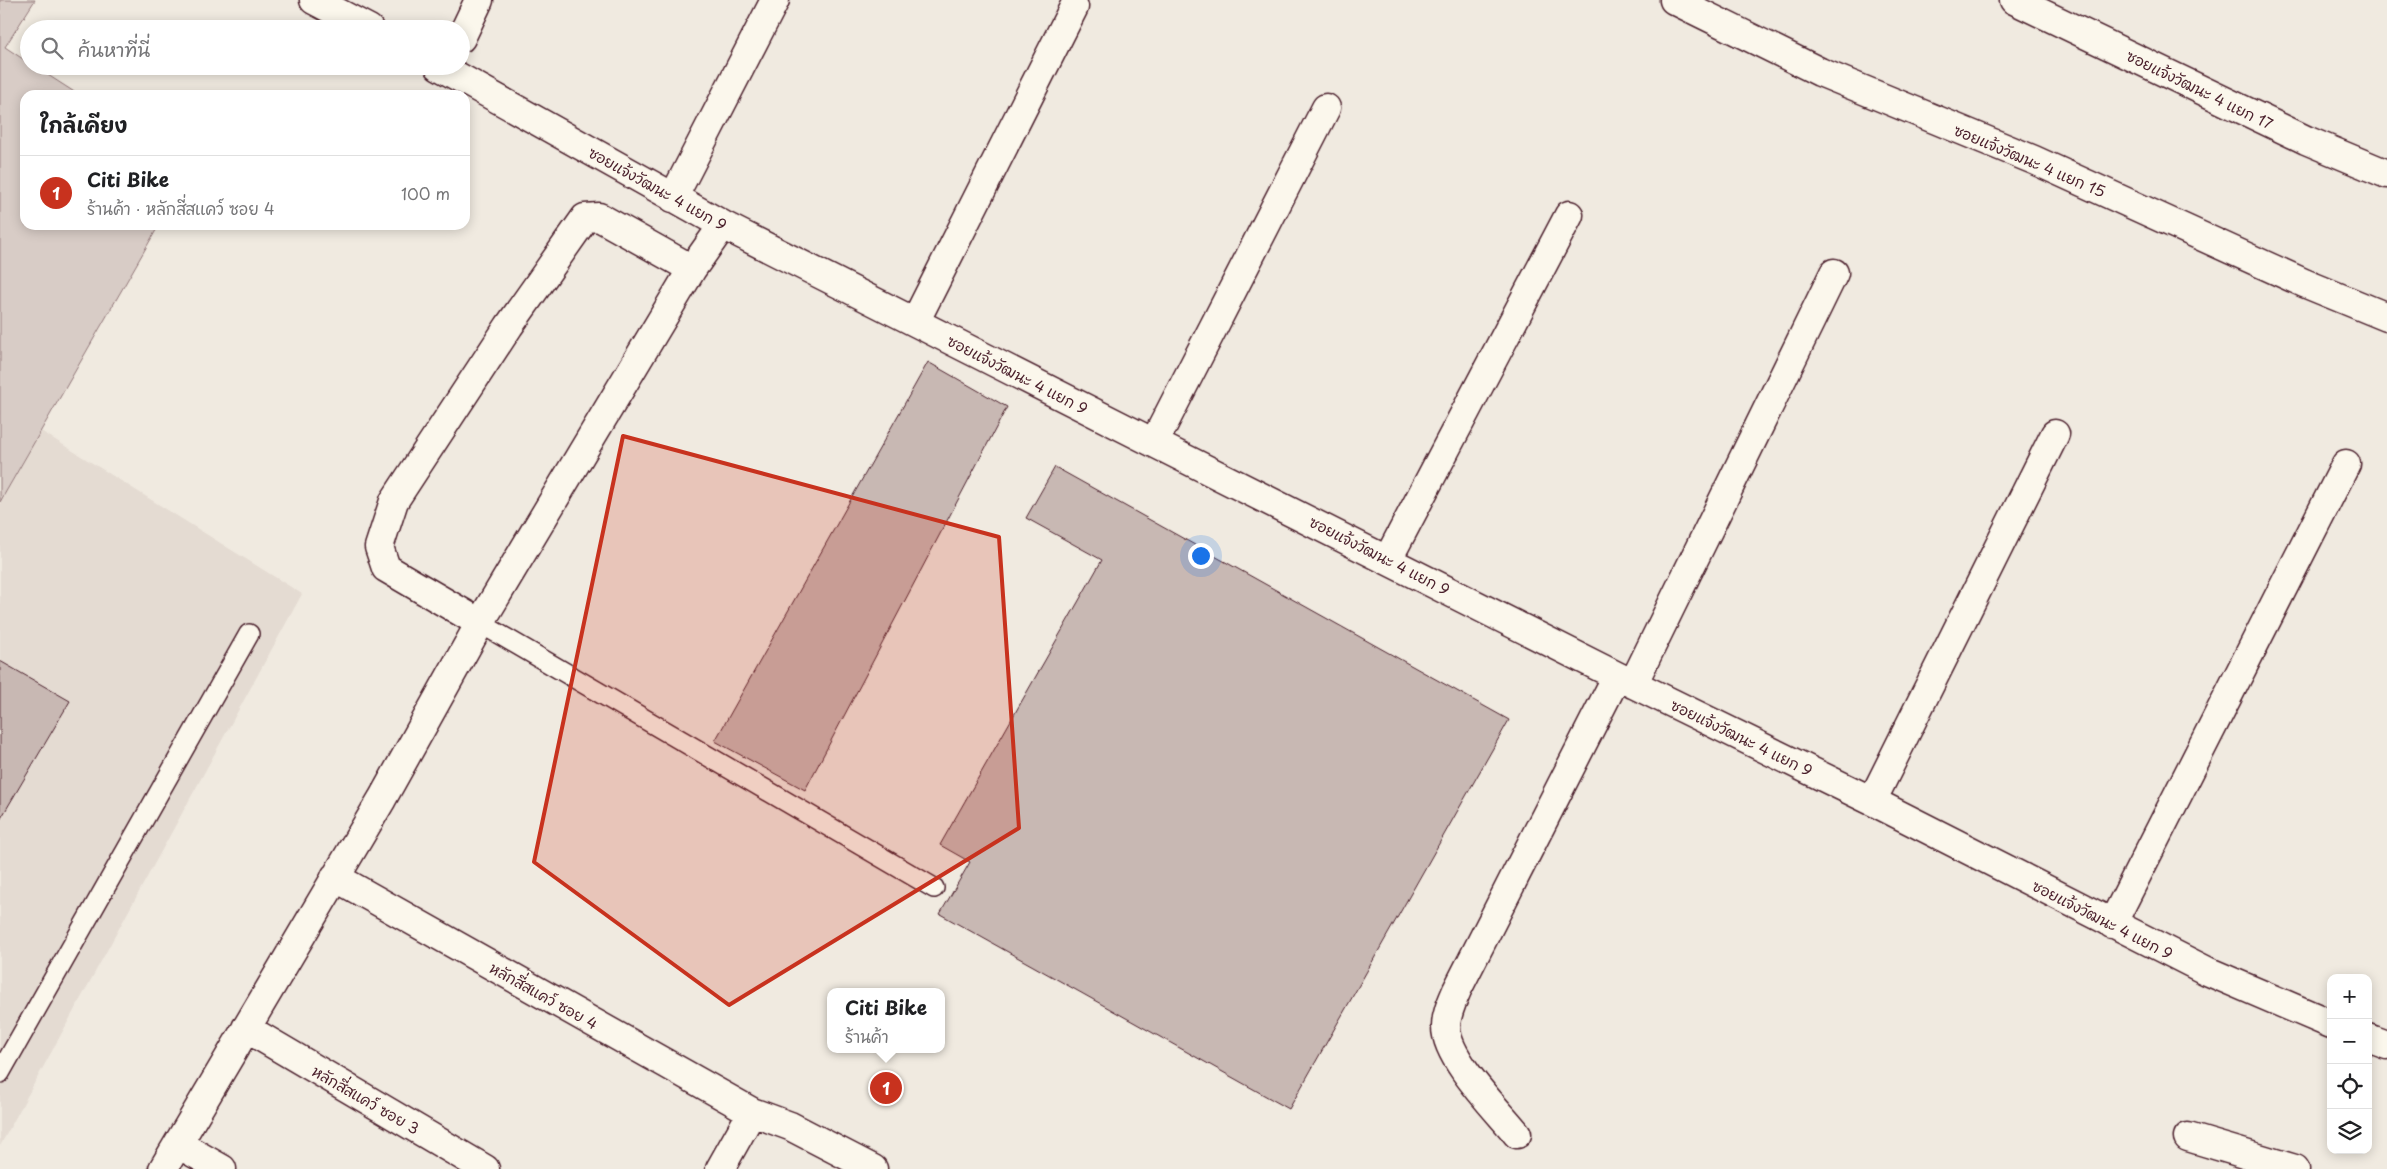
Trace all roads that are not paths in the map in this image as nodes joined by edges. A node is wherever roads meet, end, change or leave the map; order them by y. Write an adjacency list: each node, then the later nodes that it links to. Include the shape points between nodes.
1 (314, 0): 7 (street)
2 (479, 0): 8 (street)
3 (775, 0): 12 (street)
4 (1674, 0): 17 (street, ซอยแจ้งวัฒนะ 4 แยก 15, via 1820,72 2034,160 2295,279)
5 (2014, 0): 11 (street, ซอยแจ้งวัฒนะ 4 แยก 17, via 2306,140)
6 (1074, 7): 18 (street)
7 (351, 20)
8 (470, 20)
9 (457, 75): 12 (street, ซอยแจ้งวัฒนะ 4 แยก 9)
10 (1326, 108): 20 (street)
11 (2387, 174)
12 (673, 198): 14 (street, ซอยแจ้งวัฒนะ 4 แยก 9)
13 (1569, 215): 22 (street)
14 (723, 225): 15 (street); 18 (street, ซอยแจ้งวัฒนะ 4 แยก 9)
15 (692, 269): 23 (street); 23 (street, via 600,217 585,218 509,326 394,501 379,547 386,568)
16 (1834, 273): 25 (street)
17 (2387, 317)
18 (914, 322): 20 (street, ซอยแจ้งวัฒนะ 4 แยก 9)
19 (2055, 434): 26 (street)
20 (1154, 443): 22 (street, ซอยแจ้งวัฒนะ 4 แยก 9)
21 (2346, 464): 29 (street)
22 (1388, 559): 25 (street, ซอยแจ้งวัฒนะ 4 แยก 9)
23 (480, 623): 27 (street); 28 (lane)
24 (249, 634): 34 (lane)
25 (1625, 680): 26 (street, ซอยแจ้งวัฒนะ 4 แยก 9); 36 (street, via 1456,990 1449,1011 1446,1027 1449,1044 1458,1061)
26 (1872, 801): 29 (street, ซอยแจ้งวัฒนะ 4 แยก 9)
27 (335, 877): 31 (street); 35 (street, หลักสี่สแคว์ ซอย 4)
28 (934, 888)
29 (2112, 924): 30 (street, ซอยแจ้งวัฒนะ 4 แยก 9, via 2207,971)
30 (2327, 1022)
31 (246, 1028): 38 (street); 41 (street, หลักสี่สแคว์ ซอย 3)
32 (2372, 1039): 33 (street)
33 (2387, 1045)
34 (0, 1073)
35 (752, 1112): 42 (street); 43 (street, หลักสี่สแคว์ ซอย 4, via 790,1126)
36 (1517, 1134)
37 (2188, 1137): 44 (street)
38 (178, 1144): 39 (street); 40 (street)
39 (163, 1169)
40 (222, 1169)
41 (485, 1169)
42 (720, 1169)
43 (873, 1169)
44 (2295, 1169)

